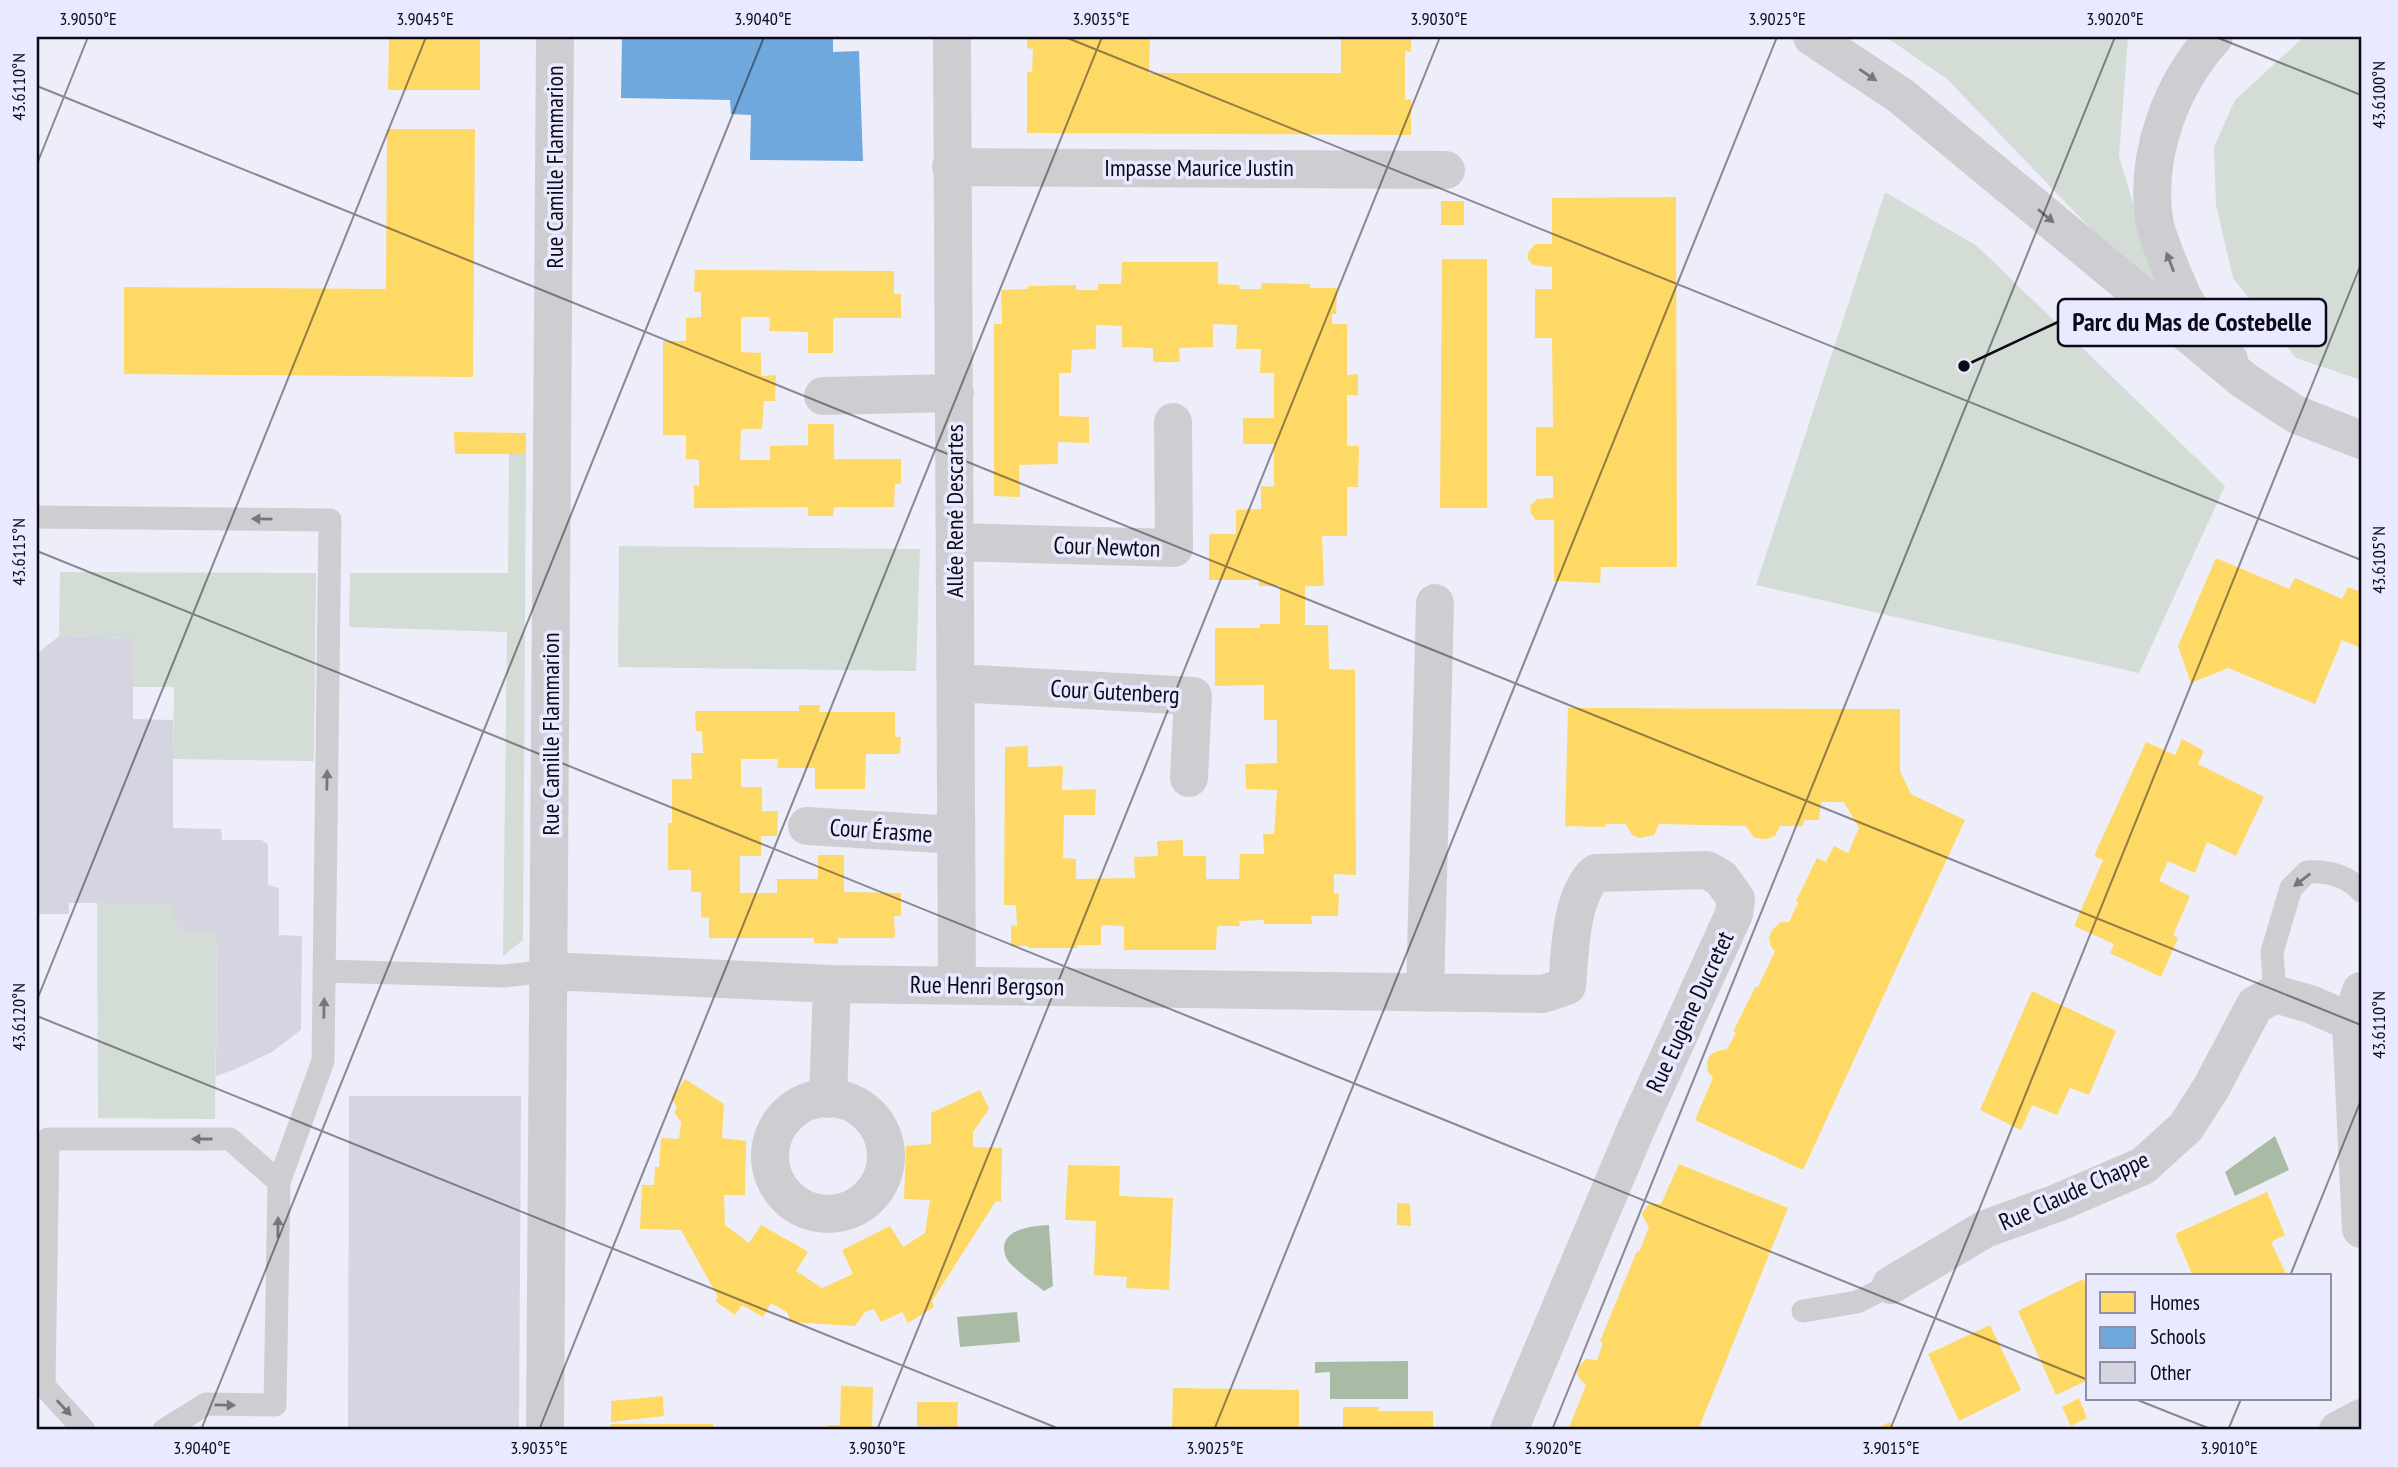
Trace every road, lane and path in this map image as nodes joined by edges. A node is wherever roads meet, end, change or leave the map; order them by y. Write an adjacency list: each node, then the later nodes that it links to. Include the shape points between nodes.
1 (555, 37): 21 (street, Rue Camille Flammarion)
2 (952, 37): 5 (street, Allée René Descartes)
3 (1812, 37): 7 (street, one-way to 7, via 1901,96)
4 (2214, 37): 7 (street, one-way to 4, via 2183,297 2154,222 2151,176 2163,129 2175,94)
5 (951, 167): 6 (street, Impasse Maurice Justin); 8 (street, Allée René Descartes)
6 (1446, 170)
7 (2245, 381): 11 (street, via 2295,414)
8 (955, 393): 9 (street); 13 (street, Allée René Descartes)
9 (823, 396)
10 (1173, 422): 13 (street, Cour Newton, via 1174,548)
11 (2361, 440)
12 (37, 517): 20 (lane, one-way to 12, via 330,520)
13 (956, 542): 15 (street, Allée René Descartes)
14 (1435, 603): 24 (street)
15 (956, 682): 16 (street, Cour Gutenberg, via 1193,696); 18 (street, Allée René Descartes)
16 (1189, 778)
17 (807, 826): 18 (street, Cour Érasme)
18 (956, 835): 23 (street, Allée René Descartes)
19 (2361, 891): 25 (lane, one-way to 25, via 2329,871 2307,872 2291,888 2272,952)
20 (324, 971): 21 (lane, via 503,976); 30 (lane, one-way to 20, via 323,1061)
21 (550, 971): 22 (street, Rue Henri Bergson); 38 (street, Rue Camille Flammarion)
22 (832, 984): 23 (street, Rue Henri Bergson); 28 (street)
23 (957, 986): 24 (street, Rue Henri Bergson)
24 (1425, 993): 26 (street, Rue Henri Bergson)
25 (2275, 994): 27 (street, via 2310,1004); 32 (street, Rue Claude Chappe, via 2255,1005 2186,1127 2143,1166 1985,1229)
26 (1508, 995): 39 (street, Rue Eugène Ducretet, via 1543,994 1567,986 1572,929 1585,882 1596,873 1707,870 1721,878 1736,899 1734,914 1636,1129)
27 (2356, 1007): 31 (street)
28 (828, 1099)
29 (43, 1139): 30 (lane, one-way to 29, via 230,1139); 34 (lane)
30 (279, 1182): 37 (lane, one-way to 30, via 206,1404 275,1405)
31 (2361, 1229)
32 (1891, 1285): 33 (lane, via 1857,1303)
33 (1803, 1311)
34 (40, 1388): 36 (lane, one-way to 36)
35 (2361, 1418): 40 (street)
36 (84, 1430)
37 (164, 1430)
38 (545, 1430)
39 (1509, 1430)
40 (2338, 1430)

